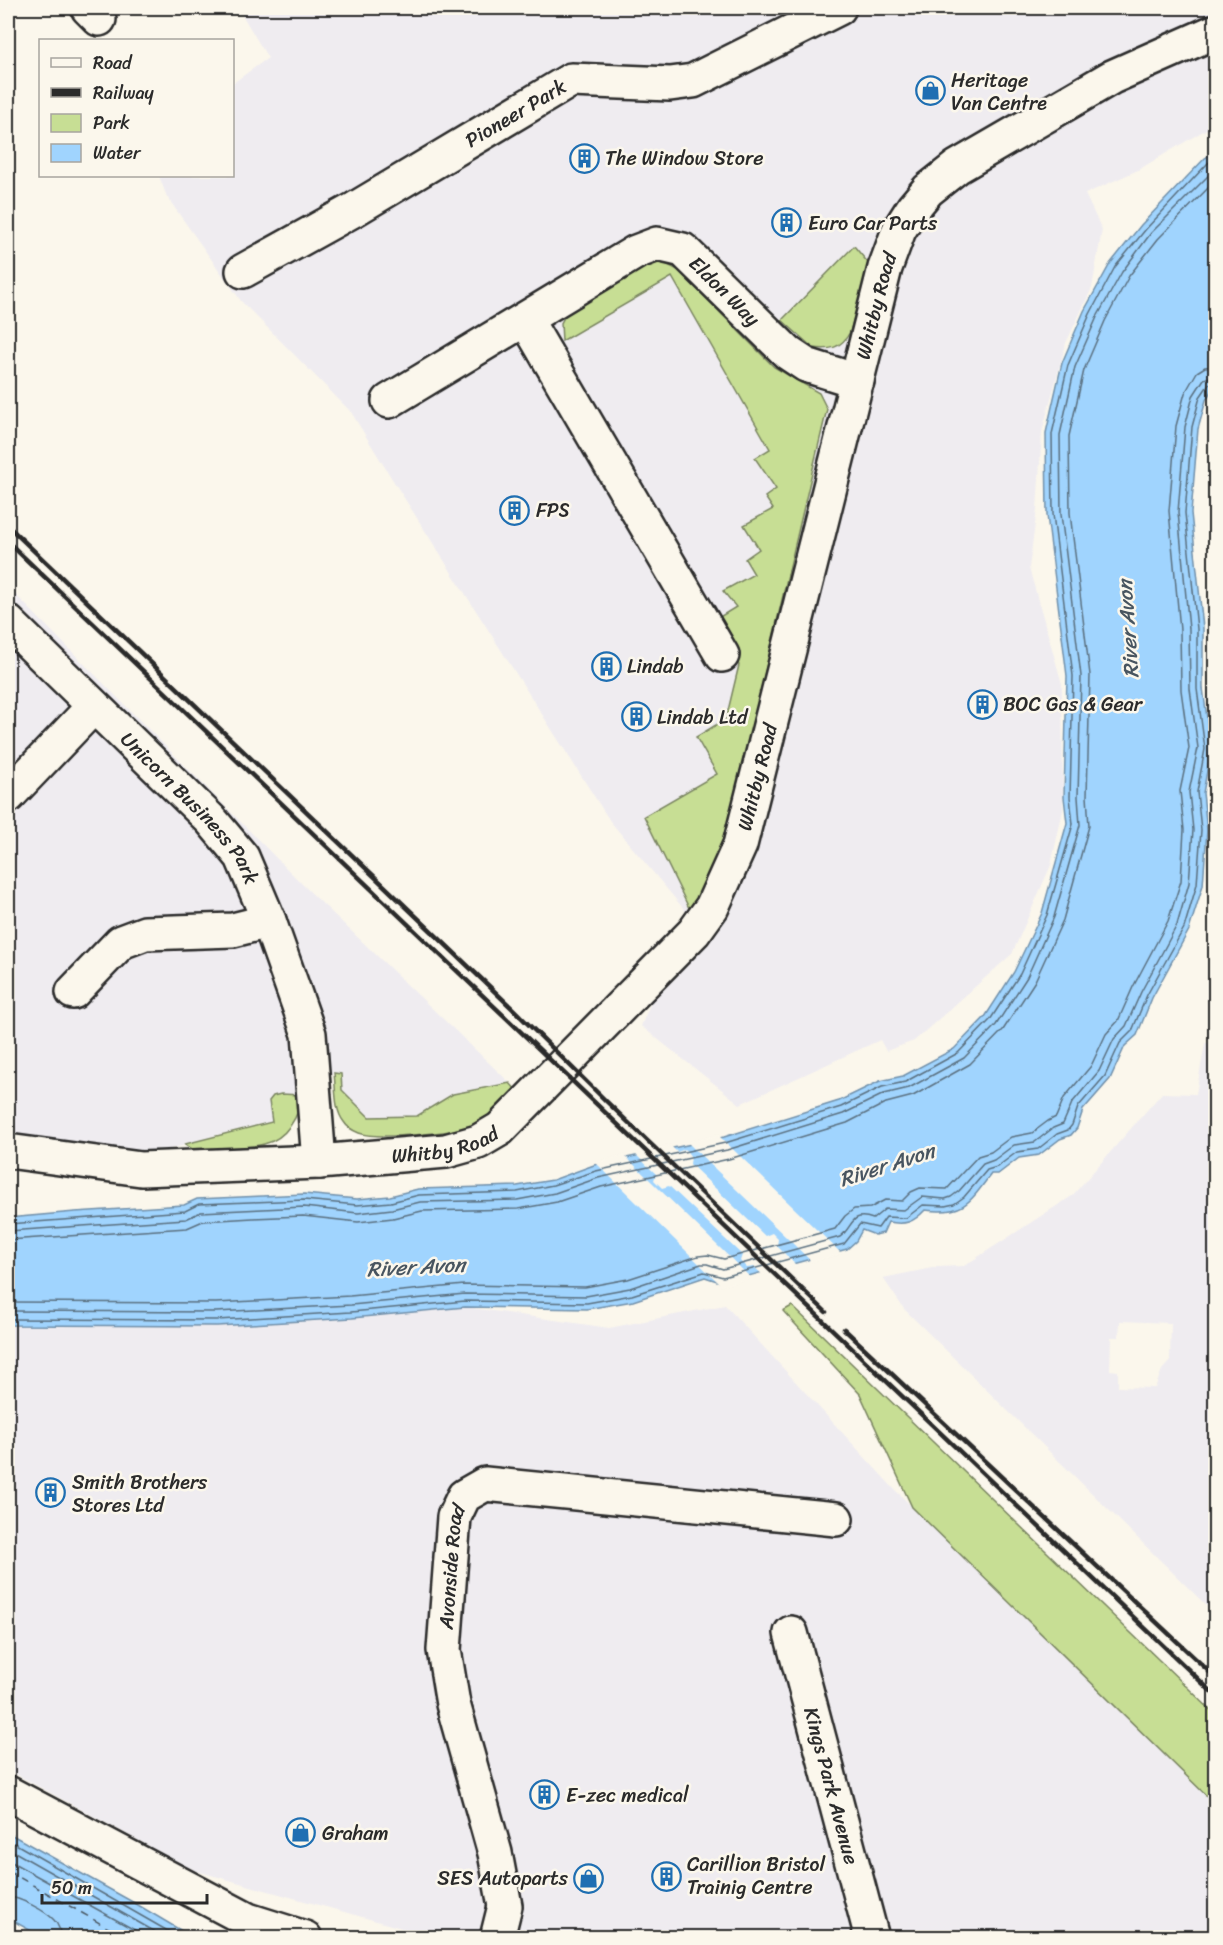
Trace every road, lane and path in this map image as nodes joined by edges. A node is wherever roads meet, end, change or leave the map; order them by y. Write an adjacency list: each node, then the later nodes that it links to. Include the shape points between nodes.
1 (839, 8): 3 (street, Pioneer Park, via 693,81 678,84 571,80)
2 (1215, 31): 5 (street, Whitby Road, via 1112,77 957,167 928,190 899,230 885,268)
3 (243, 271)
4 (526, 320): 5 (street, Eldon Way, via 636,252 657,244 683,250 788,353 806,365); 6 (street, Eldon Way); 8 (street)
5 (857, 381): 14 (street, Whitby Road, via 740,845 712,907 694,932 500,1129 478,1142 446,1151)
6 (389, 401)
7 (8, 622): 9 (street, Unicorn Business Park)
8 (722, 655)
9 (93, 707): 10 (street); 11 (street, Unicorn Business Park, via 211,820 242,857)
10 (8, 796)
11 (270, 921): 12 (street, via 233,930 145,933 121,942); 14 (street, Unicorn Business Park, via 309,1034)
12 (73, 992)
13 (8, 1150): 14 (street, Whitby Road, via 141,1169)
14 (319, 1162)
15 (836, 1519): 19 (street, Avonside Road, via 485,1484 464,1496 454,1517 444,1650 453,1704 495,1853 505,1906)
16 (792, 1633): 20 (street, Kings Park Avenue)
17 (8, 1793): 18 (street, via 248,1920)
18 (305, 1938)
19 (497, 1938)
20 (872, 1938)

